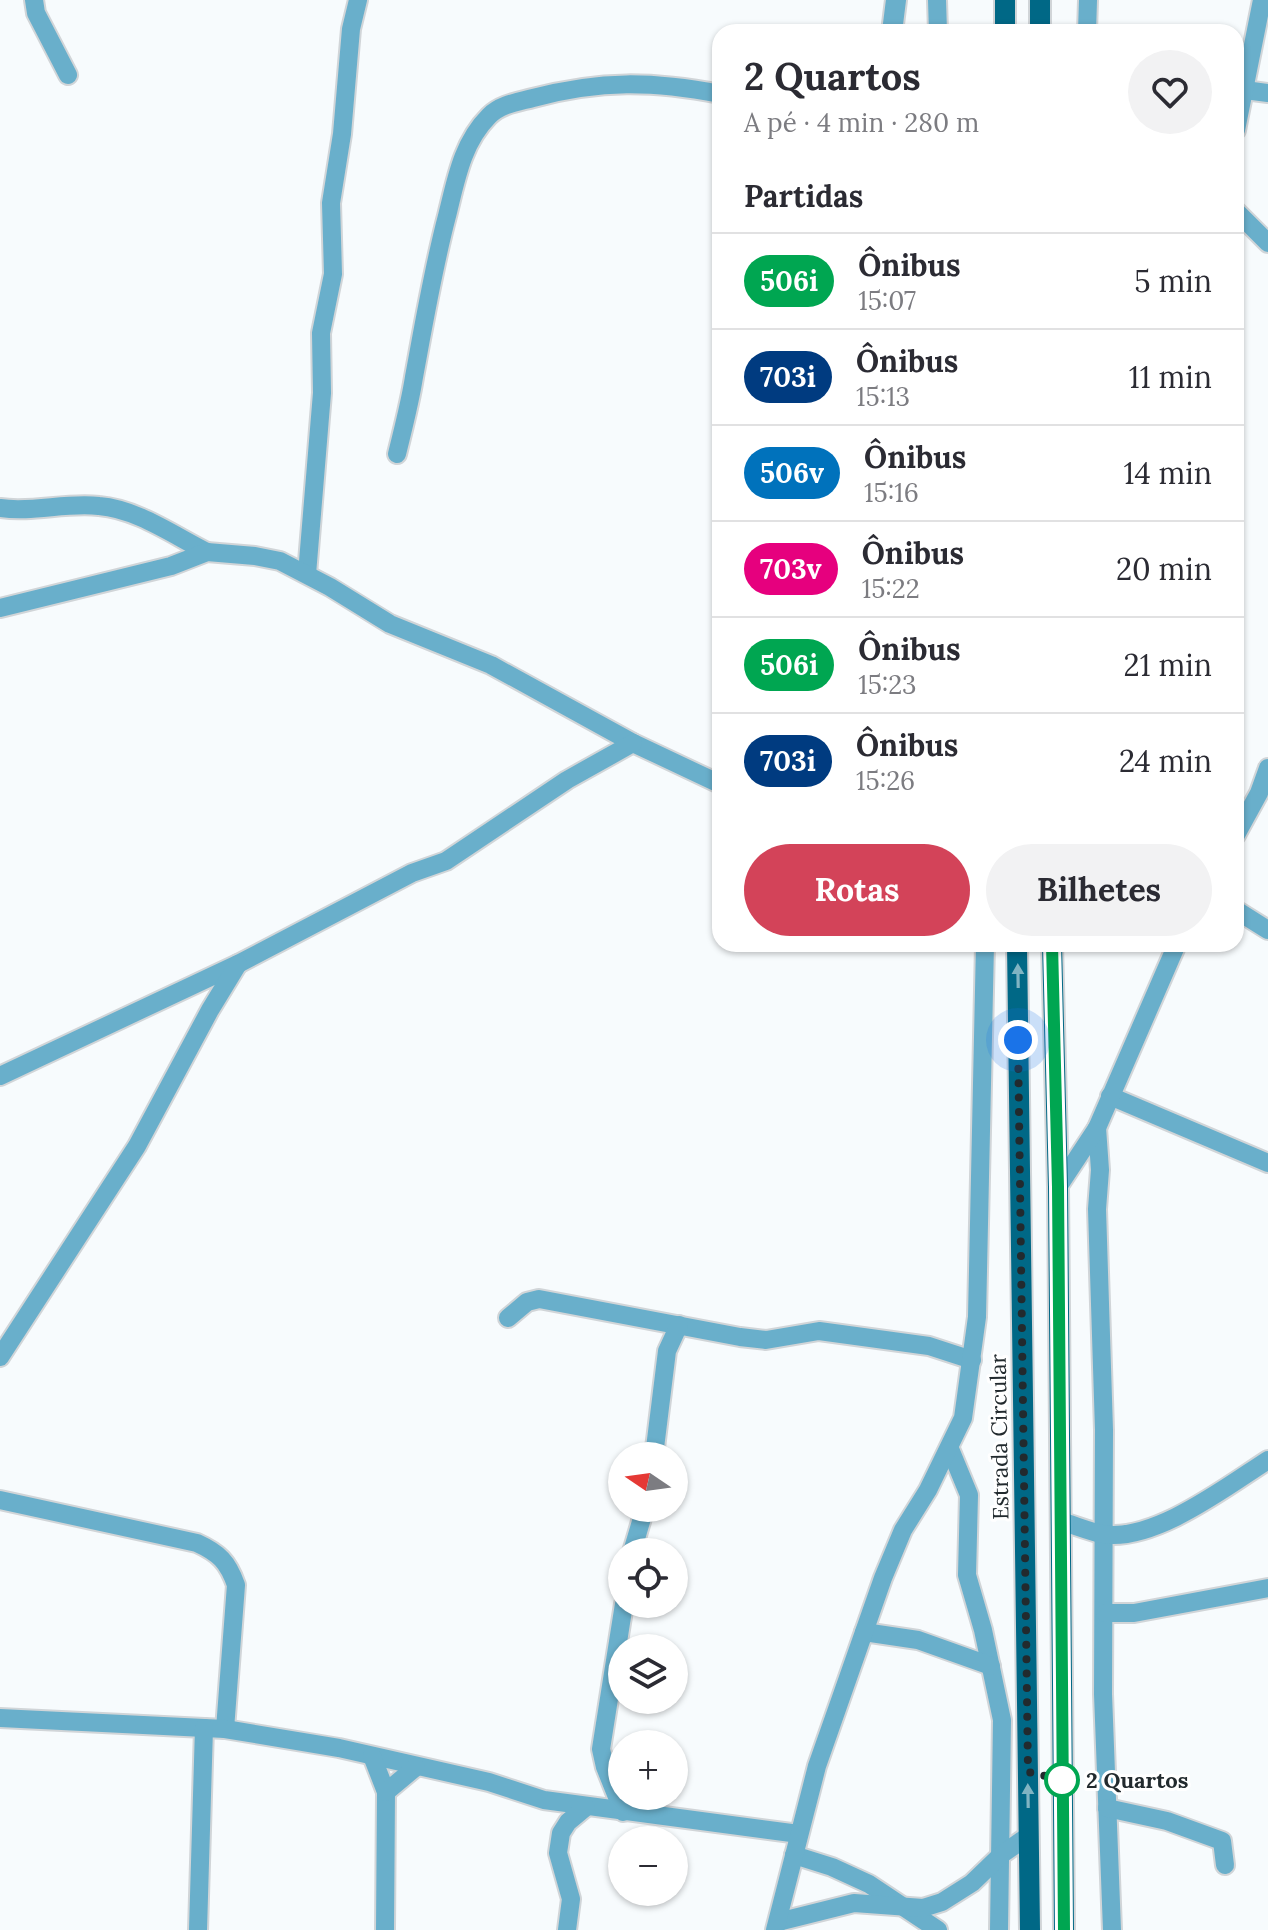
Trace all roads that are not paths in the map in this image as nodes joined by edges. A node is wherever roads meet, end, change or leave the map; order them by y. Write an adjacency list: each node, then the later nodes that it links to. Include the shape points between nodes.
1 (34, 0): 14 (street)
2 (358, 0): 24 (street, via 331,203 333,274 321,333 322,393)
3 (896, 0): 9 (street)
4 (937, 0): 10 (street)
5 (1005, 0): 11 (main road)
6 (1040, 0): 12 (main road)
7 (1088, 0): 13 (street)
8 (1262, 0): 15 (street)
9 (893, 24)
10 (938, 24)
11 (1005, 24)
12 (1040, 24)
13 (1087, 24)
14 (68, 75)
15 (1245, 90): 17 (street); 18 (street)
16 (712, 92): 21 (street, via 616,83 557,91 491,113 463,154 429,286)
17 (1268, 93)
18 (1244, 94)
19 (1244, 219): 20 (street)
20 (1268, 243)
21 (397, 454)
22 (0, 508): 23 (street, via 101,506 129,512)
23 (207, 552): 24 (street, via 280,561); 25 (street, via 171,566)
24 (307, 574): 26 (street, via 390,624 491,665)
25 (0, 608)
26 (633, 743): 28 (street); 36 (street, via 446,861 412,873)
27 (1268, 768): 29 (street)
28 (712, 780)
29 (1244, 820)
30 (1244, 915): 31 (street)
31 (1268, 930)
32 (985, 952): 45 (street)
33 (1017, 952): 67 (main road, Estrada Circular, one-way to 33)
34 (1052, 952): 41 (main road)
35 (1173, 952): 38 (street)
36 (238, 964): 37 (street); 44 (street, via 137,1146)
37 (0, 1076)
38 (1110, 1096): 39 (street); 40 (street)
39 (1097, 1128): 41 (street); 51 (street)
40 (1268, 1163)
41 (1058, 1187): 50 (main road)
42 (508, 1318): 43 (street, via 539,1299)
43 (679, 1325): 45 (street, via 766,1340 819,1331 929,1346); 46 (street, via 667,1351)
44 (0, 1357)
45 (972, 1360): 47 (street, via 963,1418)
46 (656, 1442)
47 (950, 1449): 55 (street, via 903,1530); 56 (street, via 969,1495 967,1575)
48 (1268, 1460): 51 (street, via 1155,1526 1130,1534)
49 (0, 1500): 59 (street, via 197,1543 218,1553 236,1585)
50 (1060, 1521): 51 (street); 79 (main road)
51 (1103, 1534): 53 (street)
52 (1268, 1588): 53 (street, via 1134,1613)
53 (1105, 1613): 64 (street)
54 (622, 1618): 65 (street, via 601,1749)
55 (864, 1632): 56 (street, via 918,1640); 66 (street)
56 (991, 1666): 69 (street, via 1002,1720)
57 (0, 1718): 58 (street)
58 (204, 1728): 59 (street); 73 (street)
59 (225, 1729): 60 (street)
60 (372, 1756): 61 (street); 62 (street)
61 (416, 1767): 62 (street); 63 (street)
62 (386, 1792): 74 (street)
63 (586, 1807): 65 (street); 75 (street, via 561,1833 558,1853 571,1899)
64 (1107, 1808): 70 (street, via 1167,1821 1222,1841); 80 (street)
65 (623, 1812): 66 (street)
66 (799, 1834): 68 (street)
67 (1028, 1836): 69 (street); 78 (main road, Estrada Circular)
68 (794, 1855): 71 (street, via 850,1875); 72 (street)
69 (1001, 1855): 71 (street, via 942,1902); 77 (street)
70 (1225, 1865)
71 (904, 1906): 72 (street, via 854,1903); 76 (street)
72 (776, 1926)
73 (198, 1930)
74 (385, 1930)
75 (567, 1930)
76 (938, 1930)
77 (999, 1930)
78 (1030, 1930)
79 (1064, 1930)
80 (1112, 1930)

